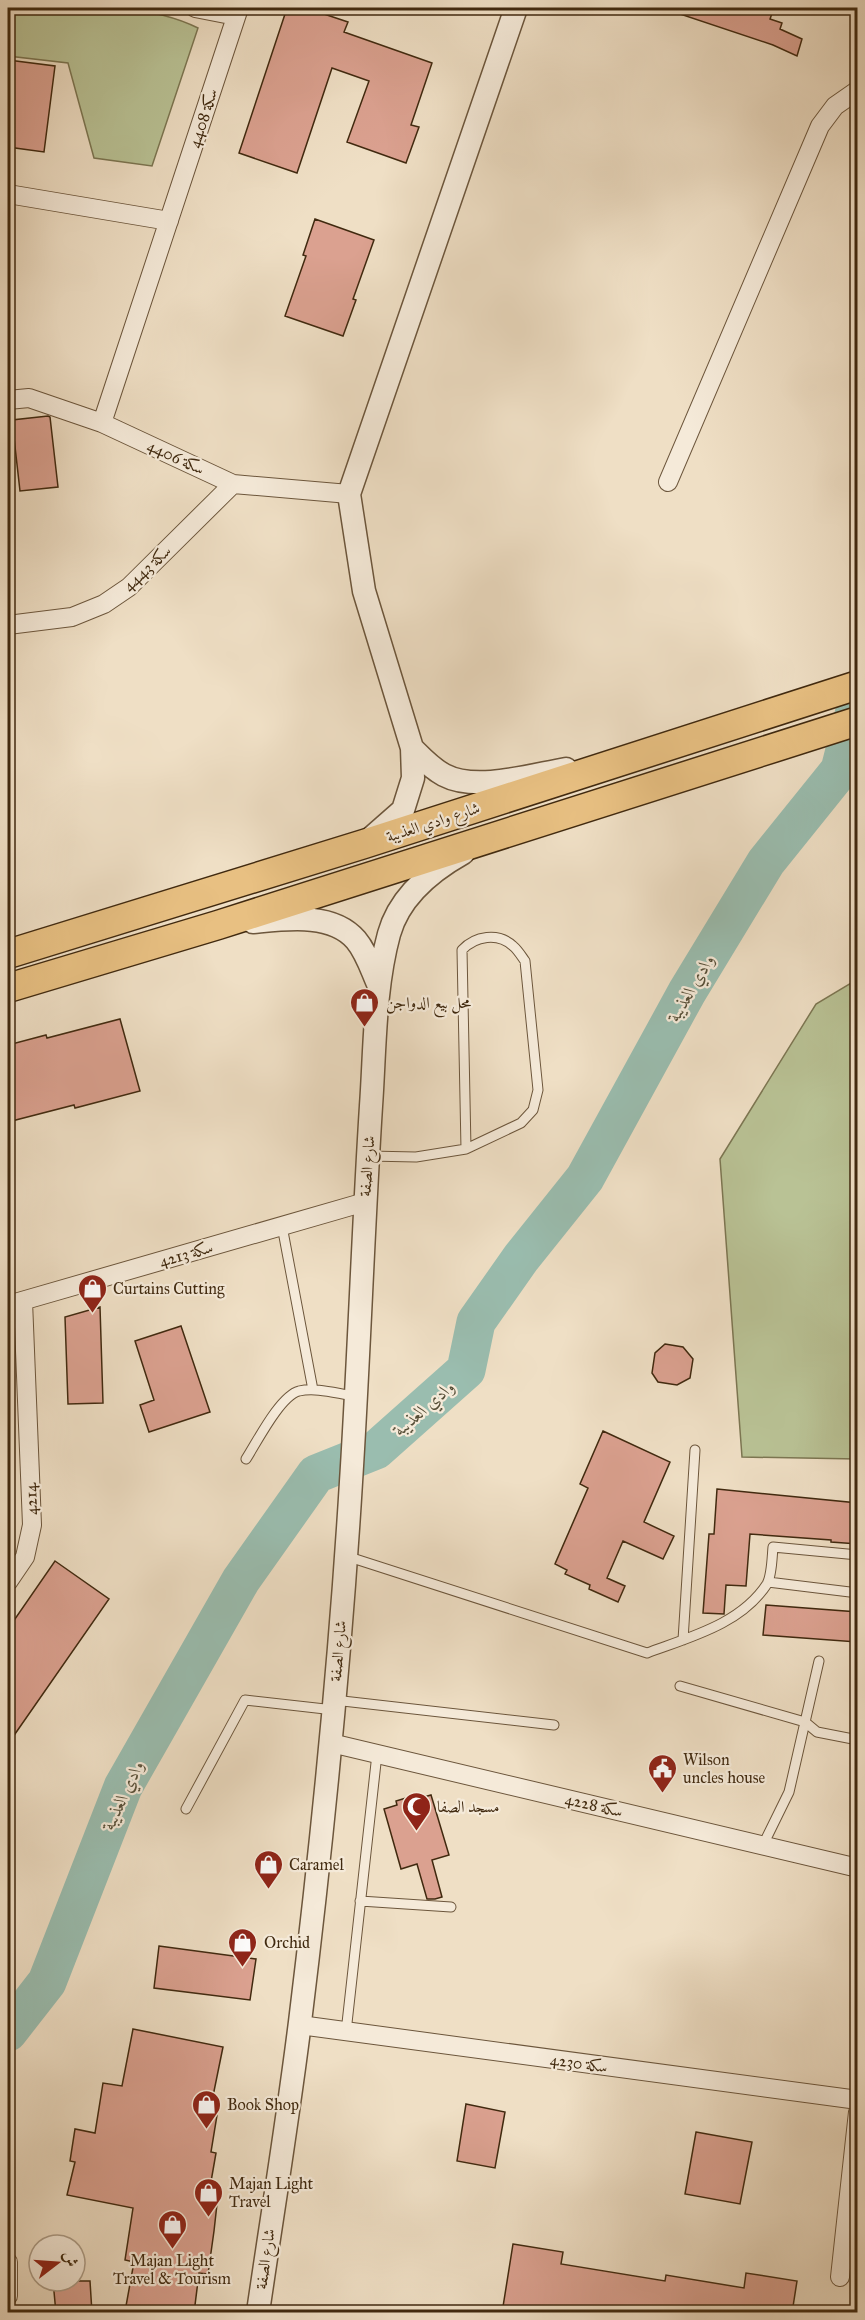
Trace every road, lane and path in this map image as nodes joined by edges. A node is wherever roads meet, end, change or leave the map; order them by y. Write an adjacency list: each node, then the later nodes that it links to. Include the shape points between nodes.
1 (195, 8): 3 (street, سكة 4408)
2 (516, 8): 11 (street)
3 (238, 12): 6 (street, سكة 4408)
4 (858, 90): 9 (street, via 835,106 820,126)
5 (8, 194): 6 (street)
6 (169, 221): 8 (street, سكة 4408)
7 (8, 400): 8 (street, سكة 4406, via 29,398)
8 (102, 423): 10 (street, سكة 4406)
9 (668, 482)
10 (233, 484): 11 (street, سكة 4406); 12 (street, سكة 4443, via 129,587 112,598 72,617)
11 (349, 494): 15 (street, via 364,591)
12 (8, 625)
13 (858, 685): 16 (main road, شارع وادي العذيبة)
14 (858, 721): 17 (main road, شارع وادي العذيبة)
15 (412, 748): 16 (street, via 444,775 469,783); 18 (street, via 413,778 403,810)
16 (624, 759): 18 (main road, شارع وادي العذيبة)
17 (483, 841): 19 (main road, شارع وادي العذيبة); 21 (street, شارع الصفة, via 448,861 402,904 389,932)
18 (364, 844): 20 (main road, شارع وادي العذيبة)
19 (218, 925): 21 (street, شارع الصفة, via 284,919 338,926 355,939); 22 (main road, شارع وادي العذيبة)
20 (8, 954)
21 (379, 986): 24 (street, شارع الصفة)
22 (8, 988)
23 (466, 1149): 23 (lane, via 521,1123 532,1110 537,1090 525,961 513,945 495,937 471,940 462,950); 24 (lane, via 416,1156)
24 (368, 1156): 25 (street, شارع الصفة)
25 (365, 1202): 26 (street, سكة 4213); 29 (street, شارع الصفة)
26 (282, 1226): 27 (street, سكة 4213); 28 (lane)
27 (15, 1303): 34 (street, 4214, via 32,1525 25,1557)
28 (313, 1390): 29 (lane); 31 (lane, via 298,1391 285,1399)
29 (355, 1396): 33 (street, شارع الصفة)
30 (695, 1450): 37 (lane)
31 (246, 1459)
32 (858, 1555): 35 (lane, via 773,1547)
33 (346, 1556): 37 (lane, via 647,1653); 40 (street, شارع الصفة)
34 (8, 1582)
35 (768, 1582): 36 (lane); 37 (lane, via 738,1614)
36 (858, 1593)
37 (683, 1640)
38 (819, 1661): 41 (lane)
39 (680, 1686): 41 (lane)
40 (334, 1705): 42 (lane); 44 (street, شارع الصفة); 46 (lane, via 245,1700)
41 (805, 1722): 43 (lane, via 817,1732); 47 (lane, via 789,1792)
42 (554, 1725)
43 (858, 1740)
44 (331, 1743): 45 (street, سكة 4228); 51 (street, شارع الصفة)
45 (377, 1754): 47 (street, سكة 4228); 49 (lane)
46 (186, 1809)
47 (763, 1845): 48 (street, سكة 4228)
48 (858, 1868)
49 (360, 1901): 50 (lane); 52 (lane)
50 (451, 1907)
51 (300, 2025): 52 (street, سكة 4230); 58 (street, شارع الصفة)
52 (346, 2032): 53 (street, سكة 4230)
53 (858, 2100)
54 (858, 2112): 56 (street)
55 (8, 2262): 57 (street)
56 (840, 2277)
57 (8, 2296)
58 (258, 2313)

